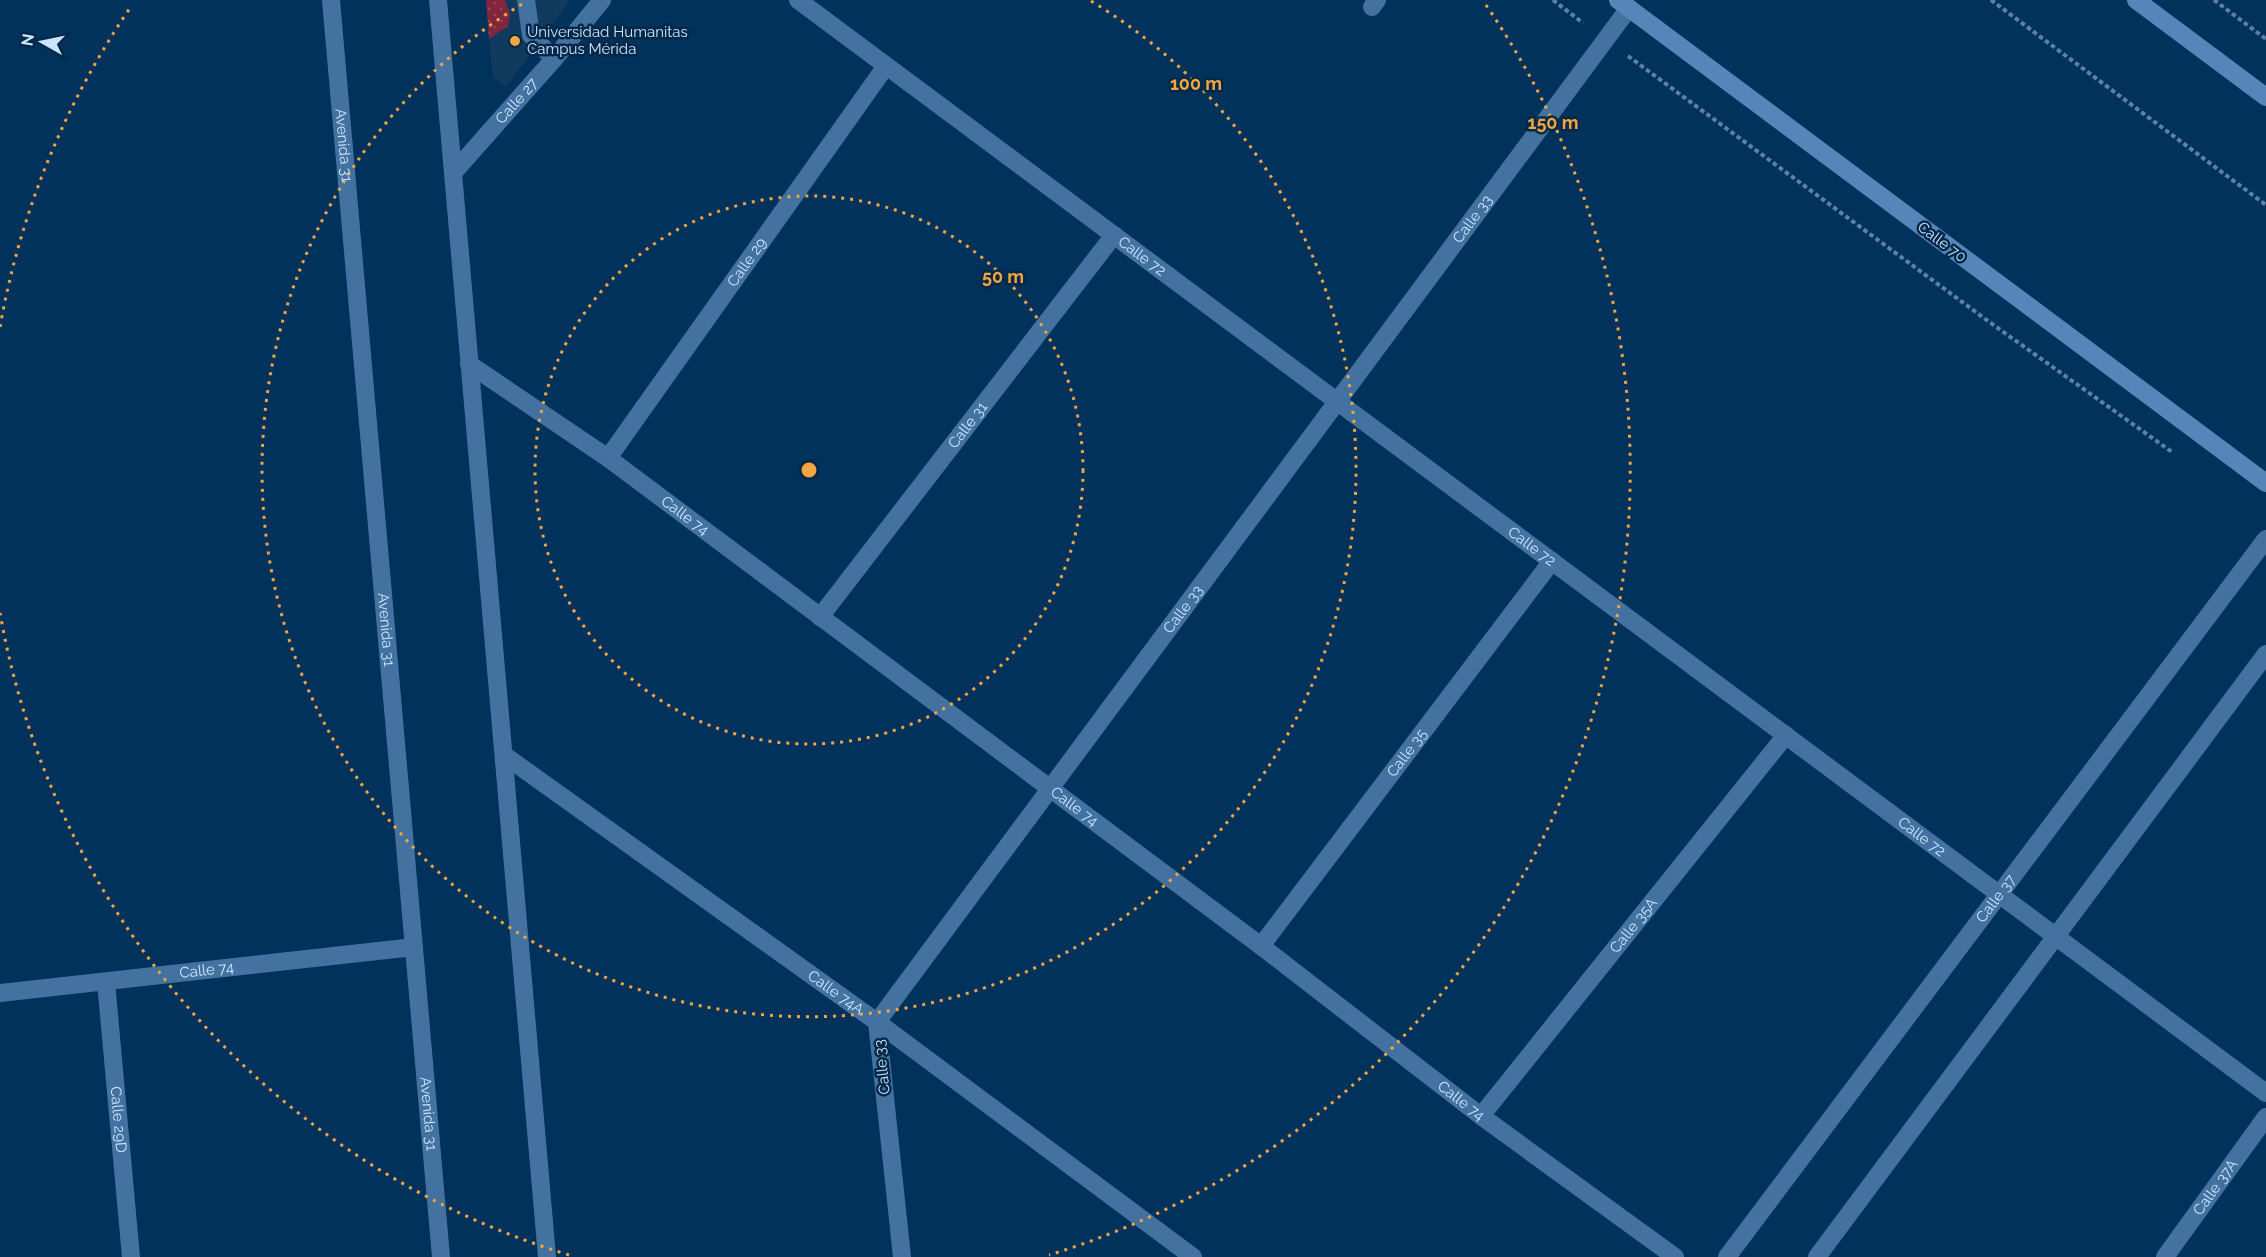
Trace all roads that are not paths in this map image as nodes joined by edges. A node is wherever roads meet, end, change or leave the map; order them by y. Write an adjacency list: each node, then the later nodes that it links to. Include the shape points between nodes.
1 (331, 0): 27 (street, Avenida 31)
2 (438, 0): 11 (street)
3 (526, 0): 8 (street, via 531,35)
4 (602, 0): 8 (street, Calle 27)
5 (798, 0): 9 (street, Calle 72)
6 (2136, 0): 10 (main road)
7 (1624, 4): 14 (street, Calle 33); 16 (main road, Calle 70)
8 (554, 59): 11 (street, Calle 27)
9 (886, 66): 12 (street, Calle 72); 15 (street, Calle 29)
10 (2266, 98)
11 (453, 173): 13 (street)
12 (1114, 235): 14 (street, Calle 72); 19 (street, Calle 31)
13 (469, 364): 15 (street, Calle 74); 22 (street)
14 (1337, 401): 18 (street, Calle 72); 23 (street, Calle 33)
15 (608, 458): 19 (street, Calle 74)
16 (2266, 483)
17 (2266, 539): 24 (street, Calle 37)
18 (1552, 561): 21 (street, Calle 72); 26 (street, Calle 35)
19 (820, 617): 23 (street, Calle 74)
20 (2266, 654): 25 (street)
21 (1786, 735): 24 (street, Calle 72); 32 (street, Calle 35A)
22 (504, 755): 30 (street, Calle 74A); 36 (street)
23 (1050, 789): 26 (street, Calle 74); 30 (street, Calle 33)
24 (2000, 893): 25 (street, Calle 72); 40 (street, Calle 37)
25 (2056, 936): 31 (street, Calle 72); 41 (street)
26 (1261, 946): 32 (street, Calle 74)
27 (414, 947): 28 (street, Calle 74); 35 (street, Avenida 31)
28 (106, 982): 29 (street, Calle 74); 34 (street, Calle 29D)
29 (0, 993)
30 (877, 1022): 37 (street, Calle 33); 38 (street, Calle 74A)
31 (2266, 1093)
32 (1481, 1116): 39 (street, Calle 74)
33 (2266, 1117): 42 (street, Calle 37A)
34 (131, 1257)
35 (441, 1257)
36 (547, 1257)
37 (902, 1257)
38 (1193, 1257)
39 (1675, 1257)
40 (1727, 1257)
41 (1817, 1257)
42 (2165, 1257)

